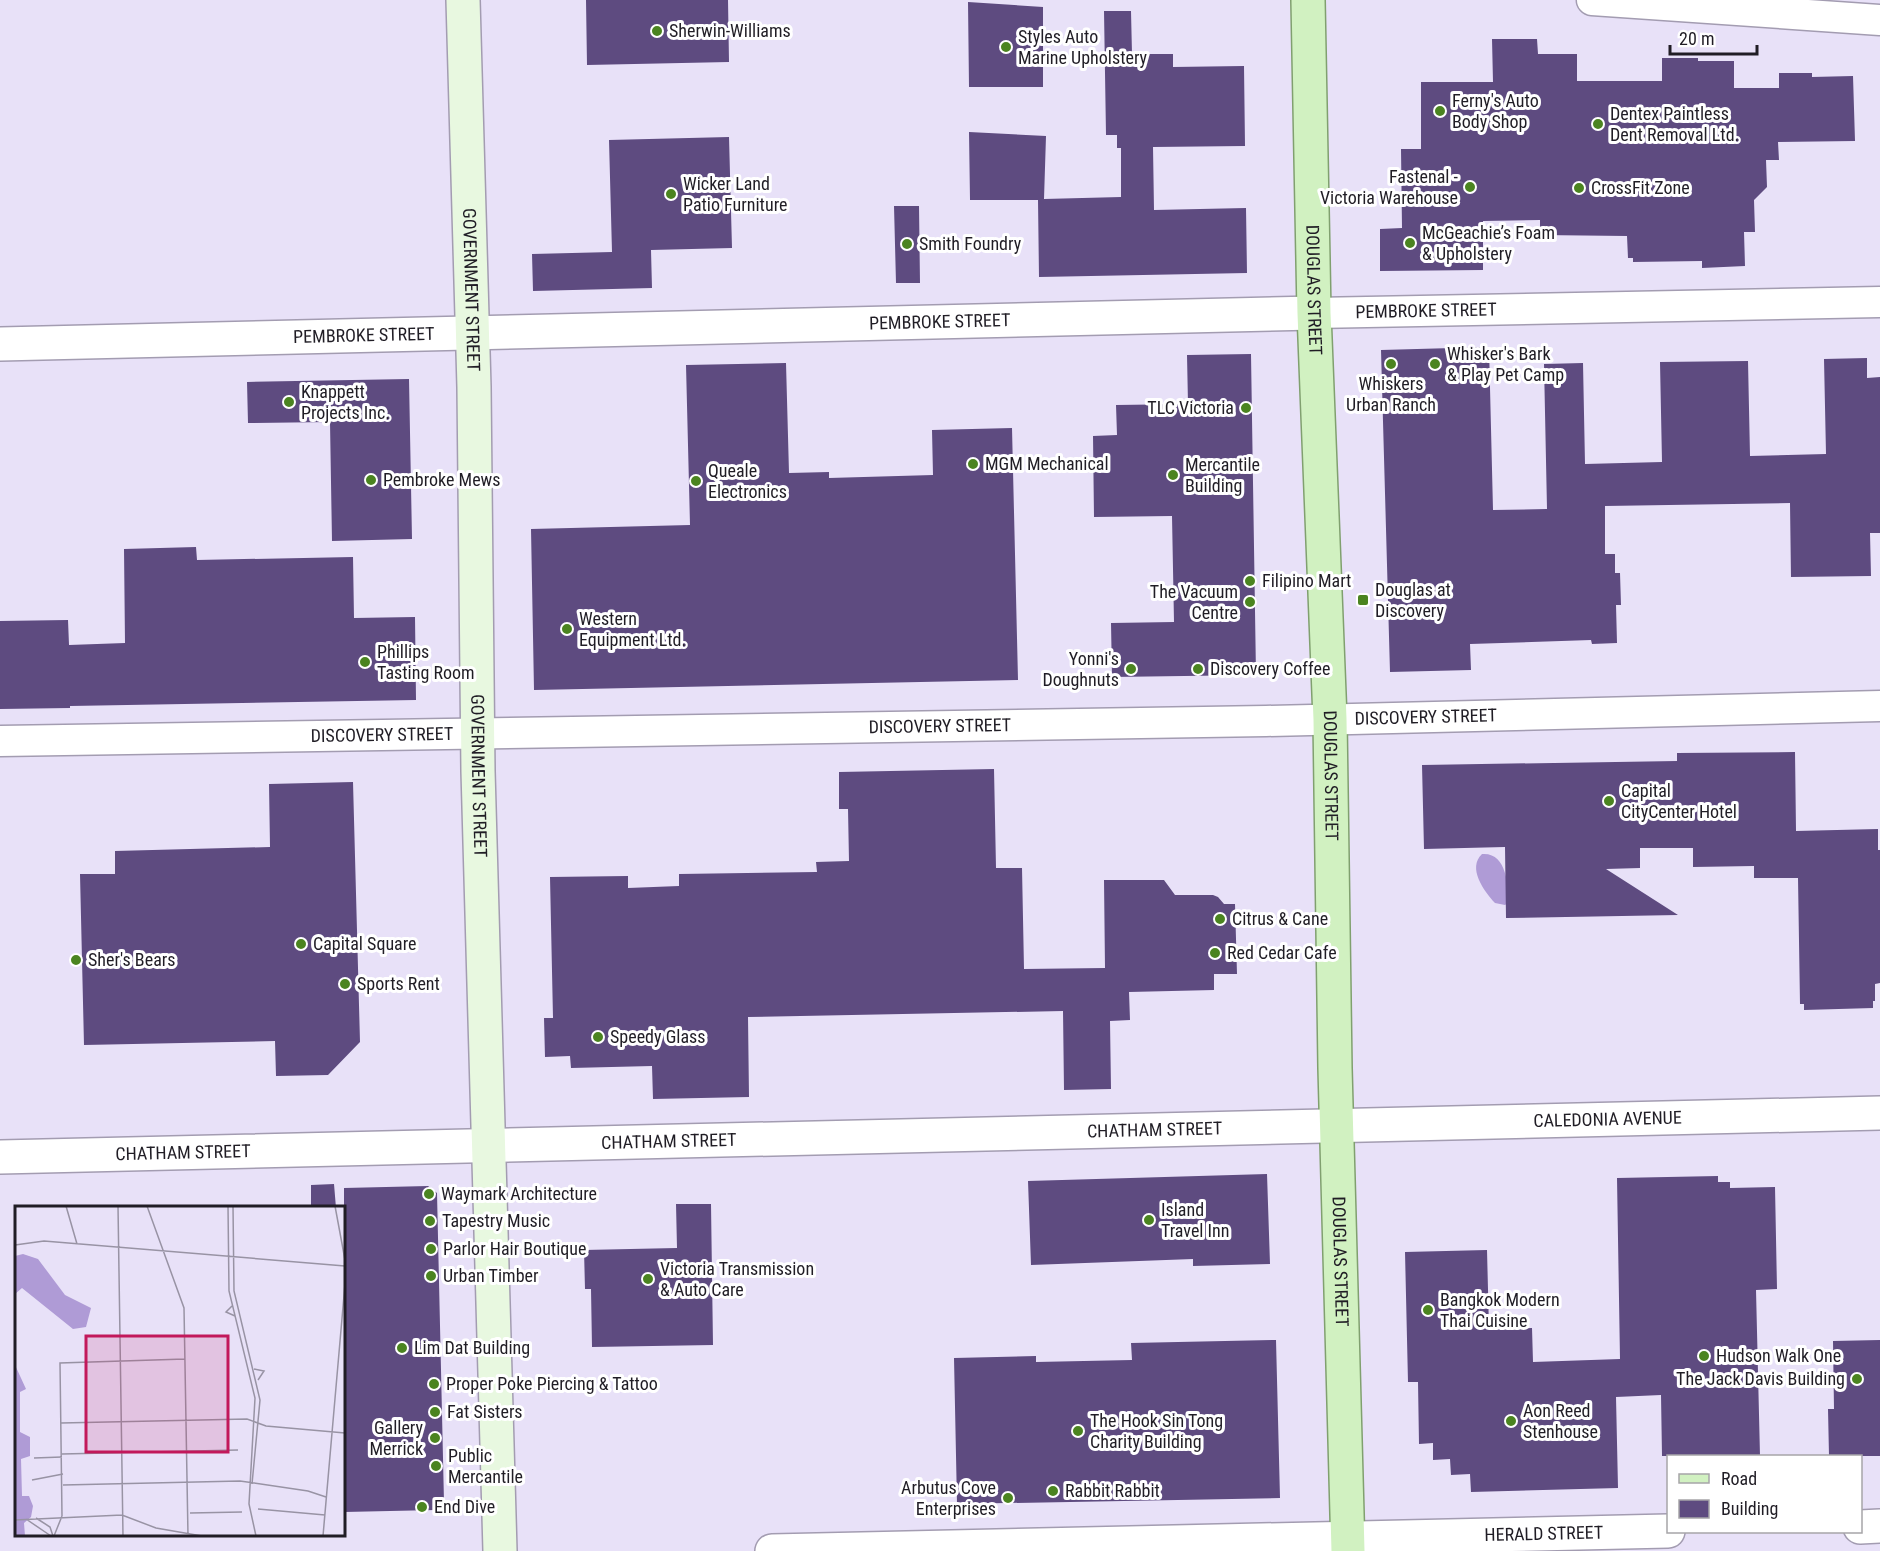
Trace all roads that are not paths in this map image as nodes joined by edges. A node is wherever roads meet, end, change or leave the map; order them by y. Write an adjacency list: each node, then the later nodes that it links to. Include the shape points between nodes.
1 (463, 0): 7 (main road, GOVERNMENT STREET)
2 (1308, 0): 6 (main road, DOUGLAS STREET)
3 (1592, 0): 4 (street)
4 (1880, 20)
5 (1880, 302): 6 (street, PEMBROKE STREET)
6 (1314, 313): 7 (street, PEMBROKE STREET); 10 (main road, DOUGLAS STREET)
7 (473, 332): 8 (street, PEMBROKE STREET); 11 (main road, GOVERNMENT STREET)
8 (0, 344)
9 (1880, 706): 10 (street, DISCOVERY STREET)
10 (1330, 719): 11 (street, DISCOVERY STREET); 14 (main road, DOUGLAS STREET)
11 (477, 734): 12 (street, DISCOVERY STREET); 15 (main road, GOVERNMENT STREET)
12 (0, 741)
13 (1880, 1113): 14 (street, CALEDONIA AVENUE)
14 (1336, 1125): 15 (street, CHATHAM STREET); 20 (main road, DOUGLAS STREET)
15 (488, 1145): 16 (street, CHATHAM STREET); 21 (main road, GOVERNMENT STREET)
16 (0, 1157)
17 (1880, 1526): 18 (street)
18 (1862, 1527)
19 (1667, 1531): 20 (street, HERALD STREET)
20 (1348, 1544): 22 (street, HERALD STREET)
21 (500, 1551)
22 (772, 1551)

